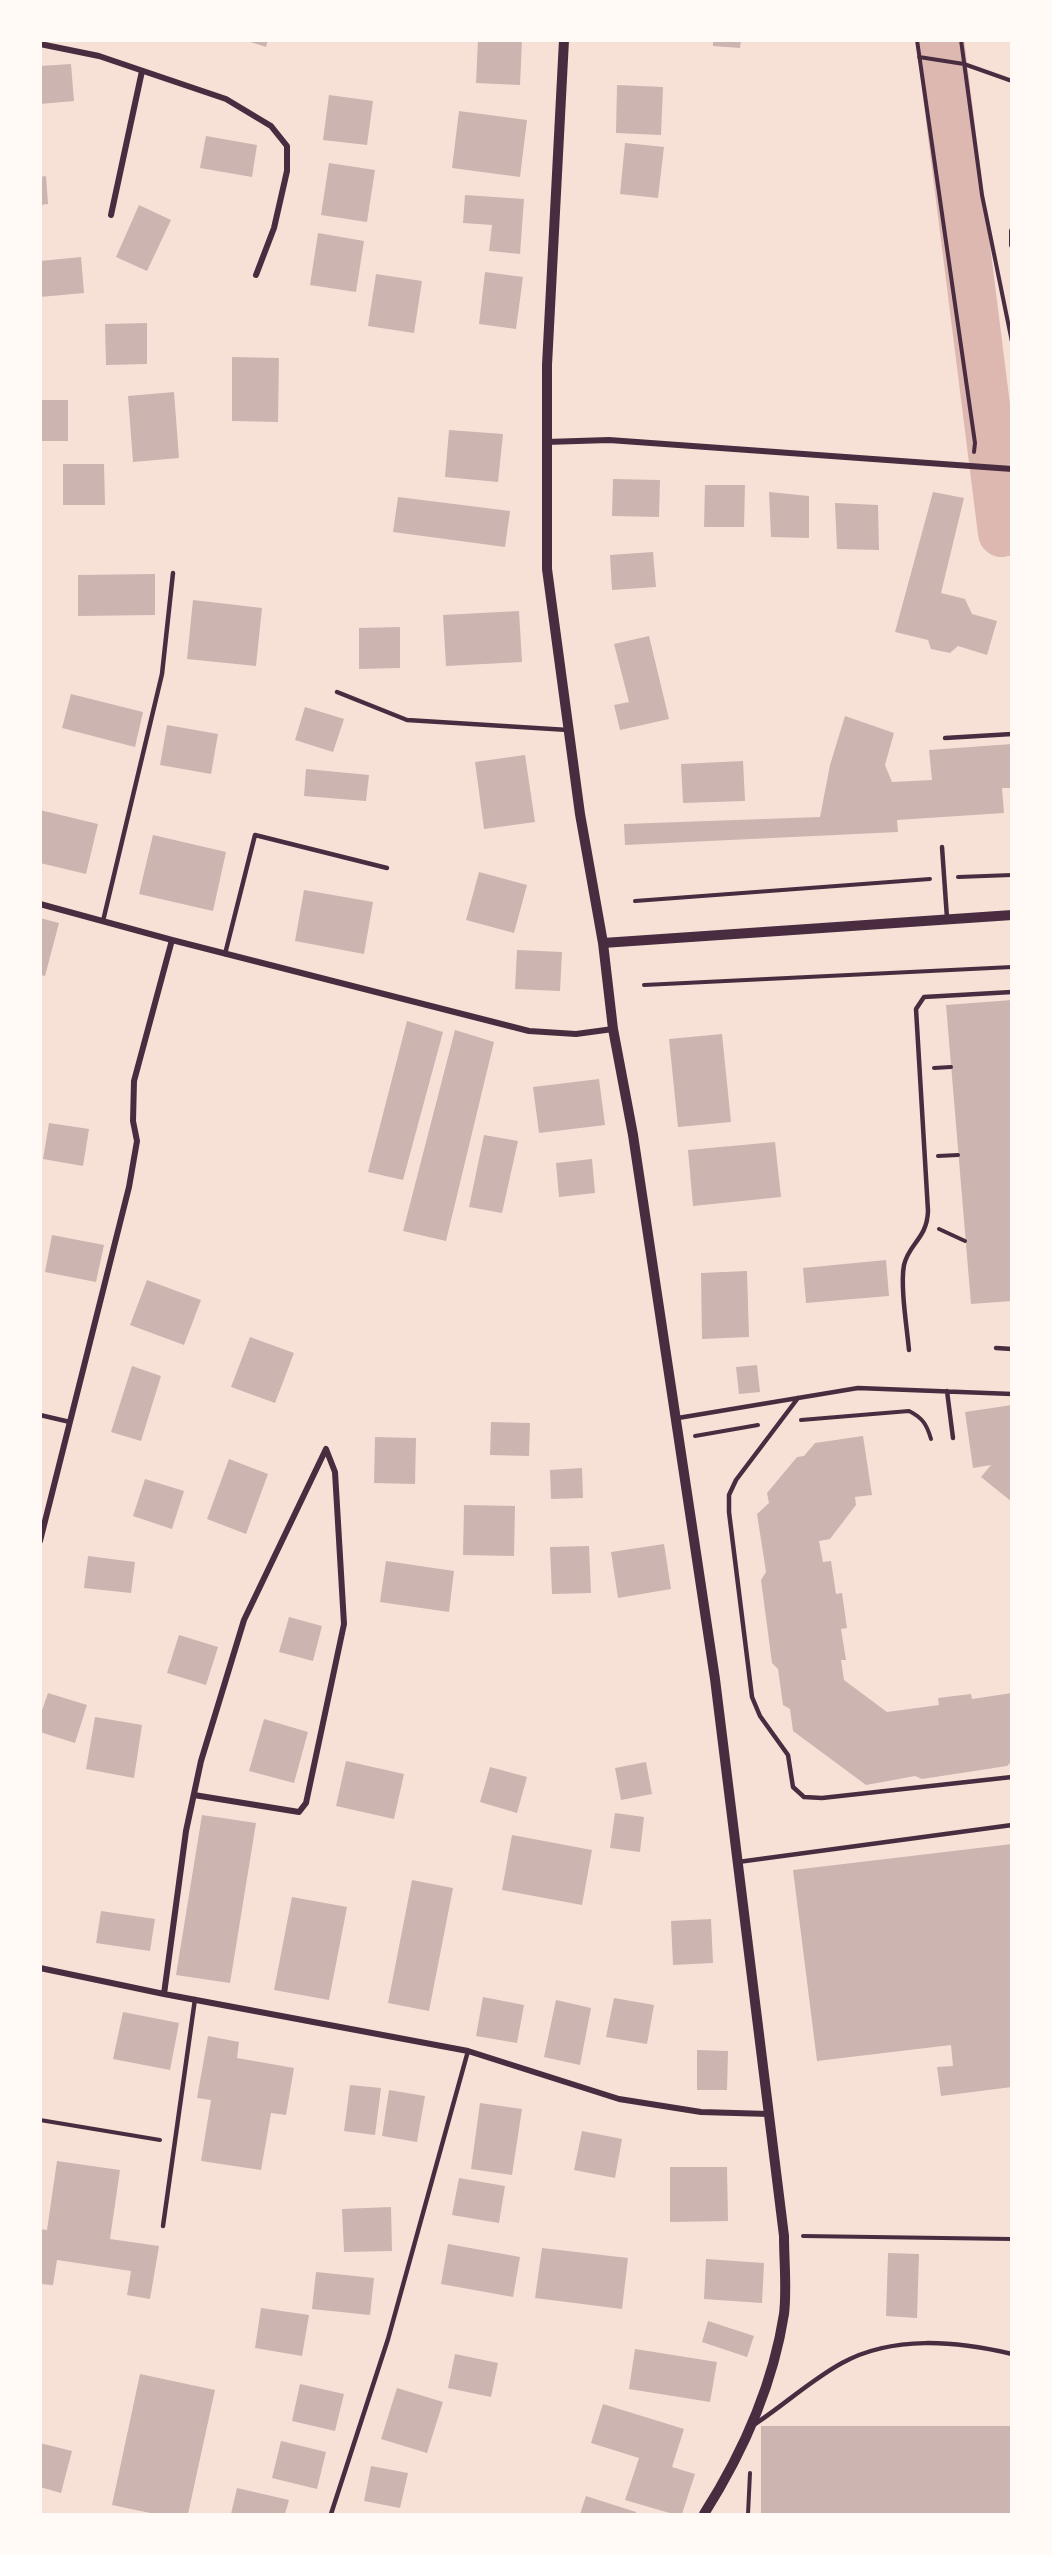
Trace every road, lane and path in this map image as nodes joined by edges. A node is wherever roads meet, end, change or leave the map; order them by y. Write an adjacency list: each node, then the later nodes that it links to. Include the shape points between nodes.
1 (564, 40): 14 (street)
2 (917, 40): 5 (path)
3 (961, 40): 6 (path)
4 (40, 44): 7 (street, via 99,56)
5 (920, 57): 6 (path); 15 (path, via 975,443)
6 (963, 63): 8 (path); 13 (path, via 982,195)
7 (142, 71): 9 (street); 12 (street, via 226,99 272,126 287,146 287,171 274,228)
8 (1011, 81)
9 (111, 215)
10 (1011, 231): 11 (street)
11 (1011, 245)
12 (256, 275)
13 (1011, 342)
14 (545, 442): 15 (street, via 609,440); 19 (street, via 547,569)
15 (971, 468): 16 (street)
16 (1011, 469)
17 (173, 573): 30 (lane, via 162,674)
18 (337, 692): 19 (lane, via 407,720)
19 (568, 730): 32 (street)
20 (1011, 734): 21 (lane)
21 (945, 738)
22 (942, 846): 25 (lane)
23 (387, 868): 33 (lane, via 255,835)
24 (1011, 875): 25 (path)
25 (944, 878): 26 (path); 29 (lane)
26 (635, 901)
27 (40, 904): 30 (street)
28 (1011, 917): 29 (street)
29 (947, 920): 32 (street)
30 (103, 921): 31 (street)
31 (172, 940): 33 (street); 48 (street, via 134,1081 137,1141 129,1187)
32 (603, 943): 37 (street)
33 (225, 954): 37 (street, via 529,1031 576,1034)
34 (1011, 967): 35 (path)
35 (644, 985)
36 (1011, 992): 38 (lane, via 924,997 916,1009)
37 (613, 1029): 47 (street, via 633,1135)
38 (928, 1224): 39 (path); 42 (lane, via 904,1264)
39 (965, 1241)
40 (996, 1348): 41 (lane)
41 (1011, 1349)
42 (909, 1350)
43 (947, 1391): 44 (lane); 45 (lane, via 858,1388); 50 (lane)
44 (1011, 1394)
45 (798, 1398): 47 (lane); 49 (lane)
46 (40, 1415): 48 (lane)
47 (675, 1419): 57 (street, via 715,1678)
48 (70, 1422): 53 (street)
49 (780, 1422): 51 (path, via 909,1412 920,1417); 52 (path, via 695,1436); 54 (lane, via 736,1480 729,1495 729,1512 752,1697 760,1716 788,1755 793,1787 804,1797 822,1798)
50 (953, 1438)
51 (931, 1439)
52 (696, 1447)
53 (40, 1541)
54 (1011, 1777)
55 (194, 1795): 55 (street, via 299,1812 306,1803 344,1624 335,1472 327,1449 244,1620); 59 (street)
56 (1011, 1825): 57 (lane)
57 (738, 1862): 62 (street)
58 (40, 1968): 59 (street)
59 (164, 1994): 60 (street)
60 (195, 1999): 61 (street); 64 (lane)
61 (468, 2051): 62 (street, via 619,2099 701,2112); 71 (lane, via 388,2339)
62 (770, 2114): 66 (street)
63 (40, 2120): 64 (path)
64 (175, 2142): 65 (lane)
65 (163, 2226)
66 (784, 2236): 67 (path); 69 (street, via 784,2312 774,2364)
67 (1011, 2239)
68 (1011, 2354): 69 (lane, via 946,2343 865,2353 841,2364)
69 (750, 2427): 72 (street)
70 (750, 2475): 73 (path)
71 (331, 2514)
72 (705, 2514)
73 (748, 2514)

